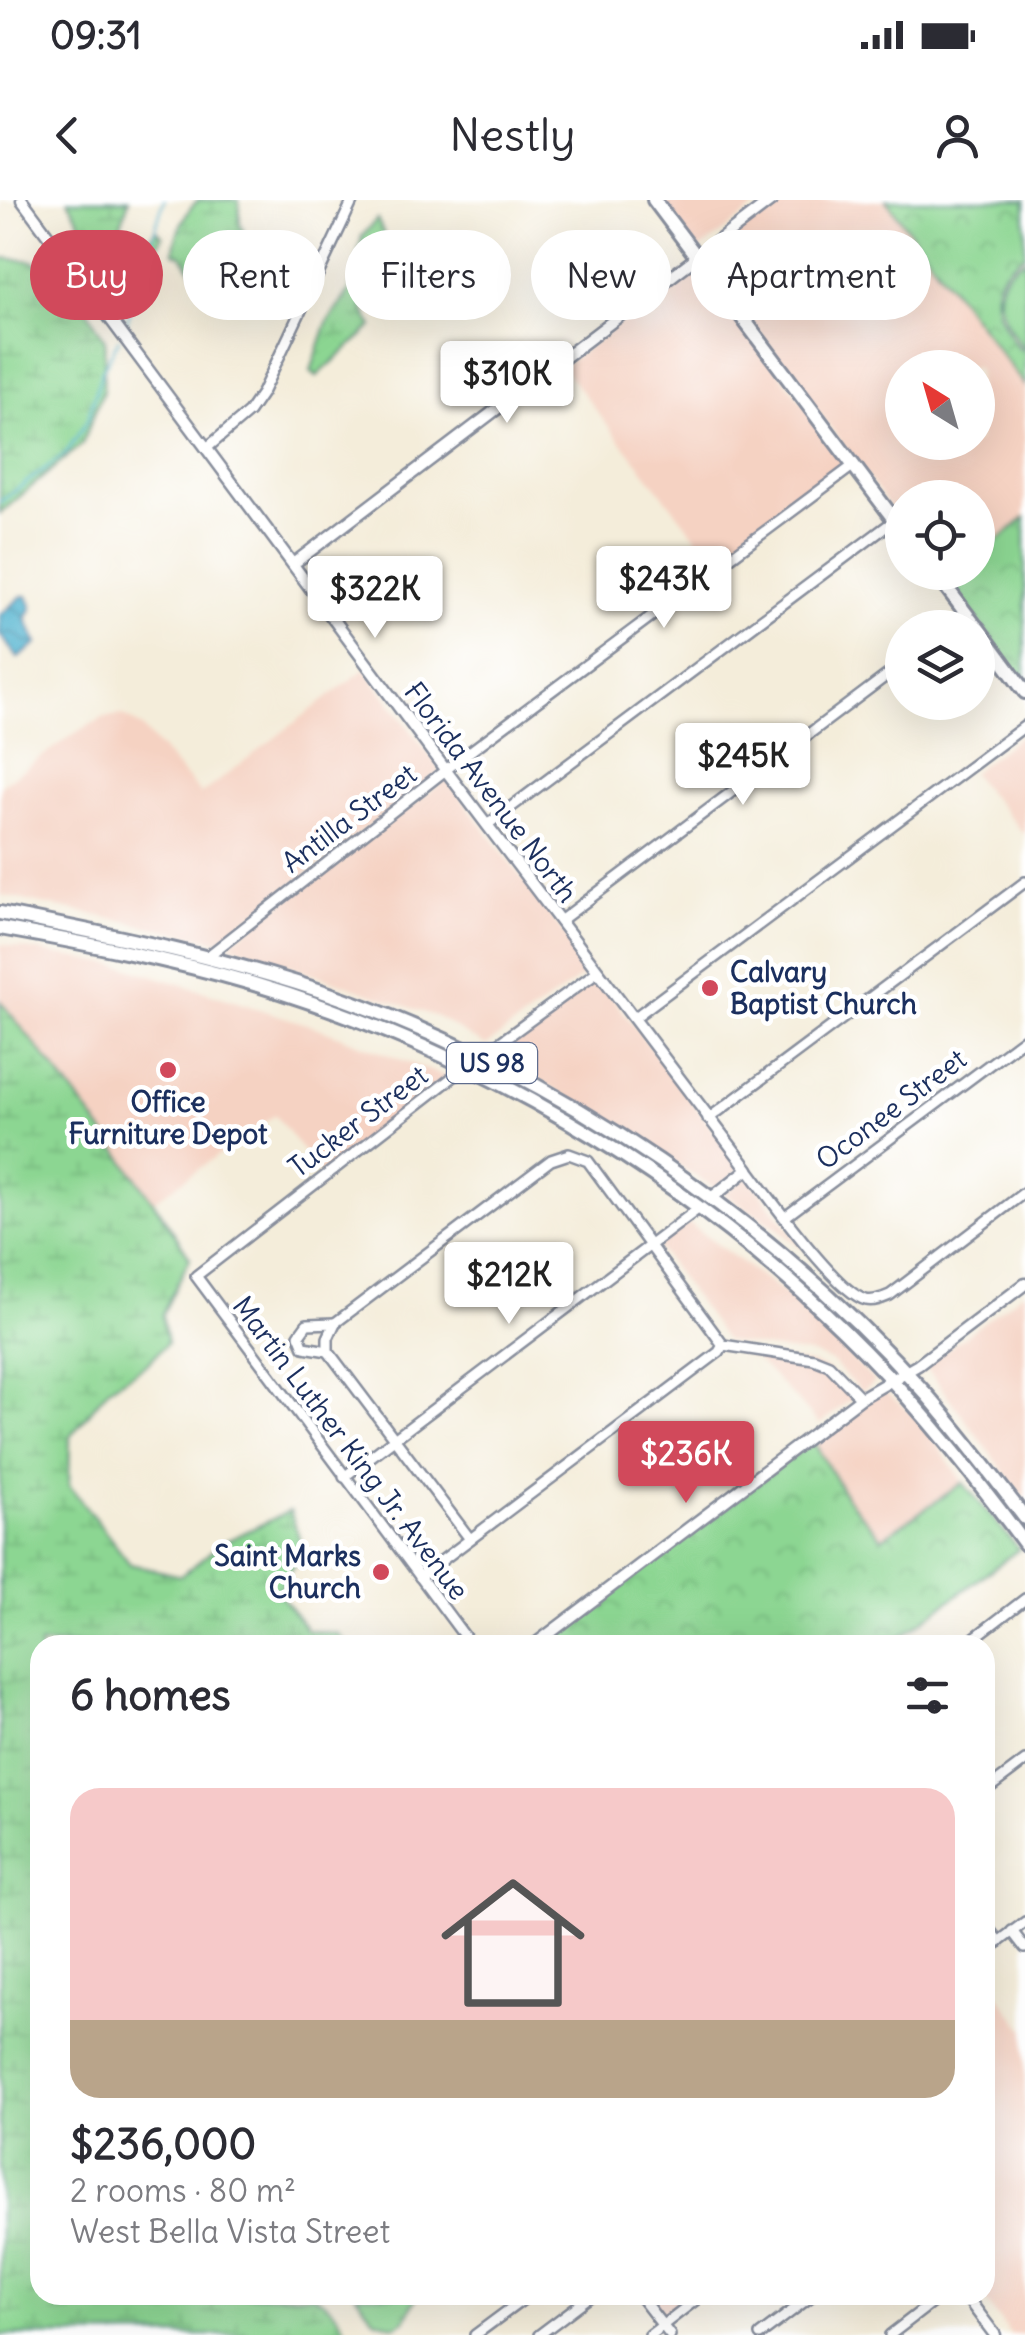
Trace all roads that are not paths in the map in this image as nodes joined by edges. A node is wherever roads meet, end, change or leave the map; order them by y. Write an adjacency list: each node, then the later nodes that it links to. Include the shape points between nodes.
1 (22, 200): 9 (street, Florida Avenue North)
2 (353, 200): 9 (street, via 262,393)
3 (654, 200): 6 (main road)
4 (772, 200): 5 (street)
5 (733, 230)
6 (691, 250)
7 (691, 263): 13 (street)
8 (744, 320): 10 (main road)
9 (208, 447): 13 (street, Florida Avenue North)
10 (854, 465): 11 (main road); 18 (street, Antilla Street)
11 (885, 506)
12 (885, 535): 19 (street)
13 (292, 564): 18 (street, Florida Avenue North)
14 (995, 652): 16 (main road)
15 (885, 677): 22 (street)
16 (1025, 692)
17 (1025, 726): 29 (street)
18 (447, 772): 19 (street, Florida Avenue North); 26 (street, Antilla Street)
19 (488, 825): 22 (street, Florida Avenue North)
20 (1025, 882): 33 (street)
21 (0, 913): 24 (main road, US 98)
22 (560, 921): 27 (street, Florida Avenue North)
23 (0, 925): 24 (main road); 25 (main road, US 98)
24 (104, 933): 26 (main road, US 98)
25 (135, 954): 28 (main road, via 157,952 256,977); 32 (main road, US 98, via 296,998)
26 (208, 956): 28 (main road, US 98)
27 (598, 971): 29 (street, Florida Avenue North); 31 (street, Tucker Street)
28 (265, 973): 31 (main road, US 98)
29 (634, 1018): 33 (street, Florida Avenue North)
30 (1025, 1038): 38 (street, Oconee Street)
31 (480, 1057): 32 (street, Tucker Street); 36 (main road, US 98, via 599,1124)
32 (466, 1067): 37 (main road, US 98, via 590,1134); 40 (street, Tucker Street)
33 (708, 1119): 34 (street, Florida Avenue North)
34 (748, 1170): 36 (street); 38 (street)
35 (1025, 1192): 38 (street, via 878,1300 855,1294)
36 (710, 1199): 45 (main road, US 98, via 810,1280)
37 (698, 1208): 39 (street); 46 (main road, US 98, via 798,1288)
38 (784, 1218)
39 (650, 1245): 42 (street, via 588,1161 559,1156); 43 (street); 48 (street)
40 (196, 1276): 49 (street, Martin Luther King Jr. Avenue)
41 (1025, 1284): 45 (street)
42 (335, 1323): 44 (street); 44 (street, via 307,1324 299,1335 304,1347)
43 (723, 1345): 47 (street, via 829,1365); 51 (street)
44 (328, 1351): 48 (street)
45 (904, 1371): 46 (street); 50 (main road, US 98)
46 (891, 1379): 47 (street); 52 (main road, US 98)
47 (861, 1398): 56 (street)
48 (394, 1438): 49 (street); 51 (street)
49 (344, 1477): 53 (street, Martin Luther King Jr. Avenue)
50 (1025, 1518)
51 (470, 1539): 53 (street)
52 (1025, 1544)
53 (420, 1577): 55 (street, Martin Luther King Jr. Avenue)
54 (1025, 1600): 57 (street)
55 (464, 1635)
56 (547, 1635)
57 (978, 1635)
58 (1025, 1760): 59 (street)
59 (995, 1783)
60 (1025, 1922): 61 (street)
61 (1012, 1932): 63 (street); 65 (street)
62 (995, 1937): 63 (street)
63 (999, 1942): 64 (street)
64 (995, 1945)
65 (1025, 1948)
66 (515, 2305): 74 (street)
67 (579, 2305): 75 (street)
68 (646, 2305): 73 (street)
69 (689, 2305): 73 (street)
70 (800, 2305): 78 (street)
71 (929, 2305): 79 (street)
72 (973, 2305): 80 (street)
73 (662, 2326): 76 (street); 77 (street)
74 (476, 2335)
75 (539, 2335)
76 (650, 2335)
77 (670, 2335)
78 (760, 2335)
79 (890, 2335)
80 (996, 2335)

